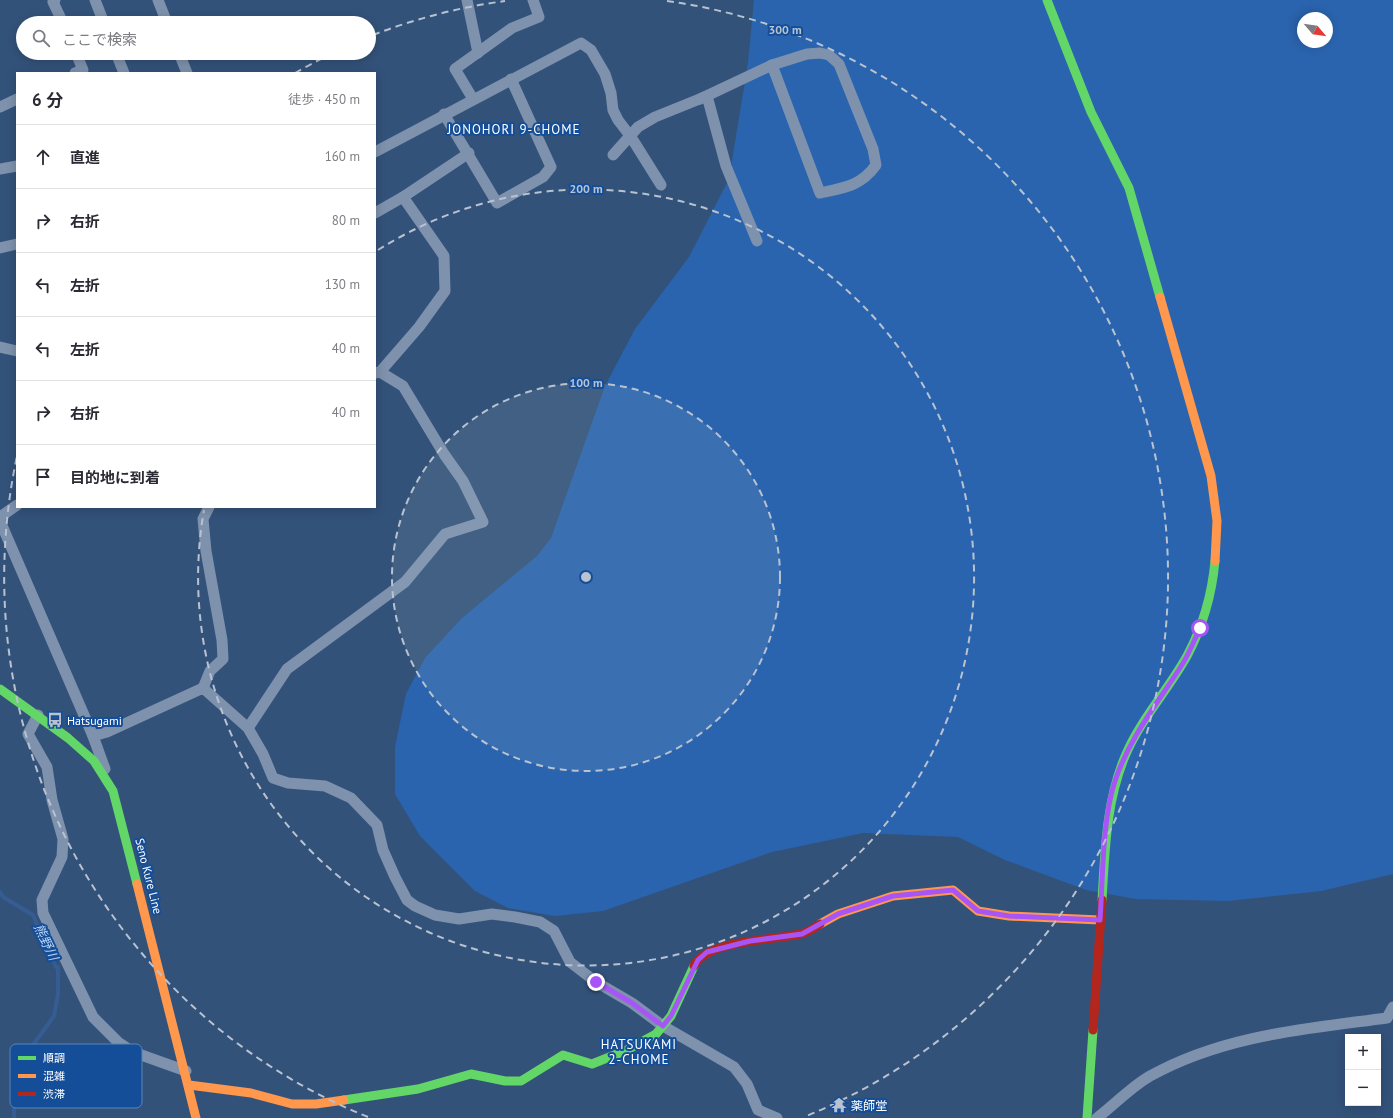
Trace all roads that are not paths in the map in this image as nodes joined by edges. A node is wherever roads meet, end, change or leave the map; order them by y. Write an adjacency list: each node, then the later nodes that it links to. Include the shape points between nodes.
1 (54, 0): 7 (street)
2 (95, 0): 8 (street)
3 (158, 0): 9 (street)
4 (467, 0): 10 (street)
5 (533, 0): 10 (street, via 539,17 512,28)
6 (1047, 0): 49 (street, via 1091,112 1129,188 1209,465 1216,508 1216,550 1211,589 1200,628 1180,667 1131,742 1115,782 1107,826)
7 (59, 16)
8 (101, 16)
9 (165, 16)
10 (478, 53): 21 (street, via 455,69)
11 (79, 60): 15 (street, via 83,70)
12 (119, 60): 16 (street)
13 (182, 60): 17 (street)
14 (772, 65): 14 (street, via 807,54 820,53 829,55 839,64 873,149 876,165 867,177 847,188 820,193); 19 (street, via 698,99)
15 (78, 72)
16 (124, 72)
17 (187, 72)
18 (511, 80): 21 (street); 24 (street, via 581,43 591,50 605,74 612,93 613,110); 26 (street, via 551,167 543,177 498,203)
19 (707, 96): 24 (street, via 655,117 638,127); 33 (street, via 726,166)
20 (16, 99): 22 (street)
21 (473, 99): 23 (street)
22 (0, 107)
23 (444, 114): 25 (street); 26 (street)
24 (631, 137): 27 (street); 30 (street)
25 (376, 151)
26 (469, 153): 31 (street)
27 (614, 155)
28 (16, 166): 29 (street)
29 (0, 169)
30 (661, 185)
31 (403, 197): 32 (street); 38 (street, via 444,256 445,291 419,327)
32 (376, 212)
33 (757, 241)
34 (16, 244): 35 (street)
35 (0, 248)
36 (0, 347): 37 (street)
37 (16, 351)
38 (377, 372): 46 (street, via 403,386 463,481 484,522 445,534 405,582 288,669)
39 (16, 506): 41 (street)
40 (208, 508): 43 (street, via 203,519 206,551 224,659 210,671)
41 (0, 517)
42 (0, 521): 47 (street)
43 (203, 688): 46 (street); 47 (street)
44 (0, 689): 45 (street, Seno Kure Line)
45 (38, 716): 48 (street, Seno Kure Line, via 94,761); 53 (street, via 28,734 47,767 52,800 63,839 62,857 42,900 44,913 93,1017)
46 (248, 728): 52 (street, via 273,778 288,783 325,786 351,798 377,825 383,850 395,877 407,900 415,906 434,915 459,919 492,914 540,922 554,931 570,962)
47 (93, 736): 48 (street)
48 (113, 791): 55 (street, Seno Kure Line)
49 (1100, 920): 52 (street, via 1009,916 978,911 953,890 893,896 838,914 802,934 750,941 707,952 698,960 671,1016); 59 (street)
50 (1393, 1006): 51 (street)
51 (1390, 1018): 60 (street, via 1270,1034 1231,1043 1185,1059 1148,1077)
52 (663, 1026): 56 (street, via 656,1034 627,1050 592,1064 563,1055 521,1081 505,1081 471,1074 418,1089 316,1104 292,1104 251,1093); 58 (street, via 734,1067 747,1084 758,1110)
53 (121, 1044)
54 (142, 1055): 55 (street)
55 (186, 1071): 56 (street, Seno Kure Line)
56 (189, 1085): 57 (street, Seno Kure Line)
57 (196, 1118)
58 (777, 1118)
59 (1087, 1118)
60 (1097, 1118)

